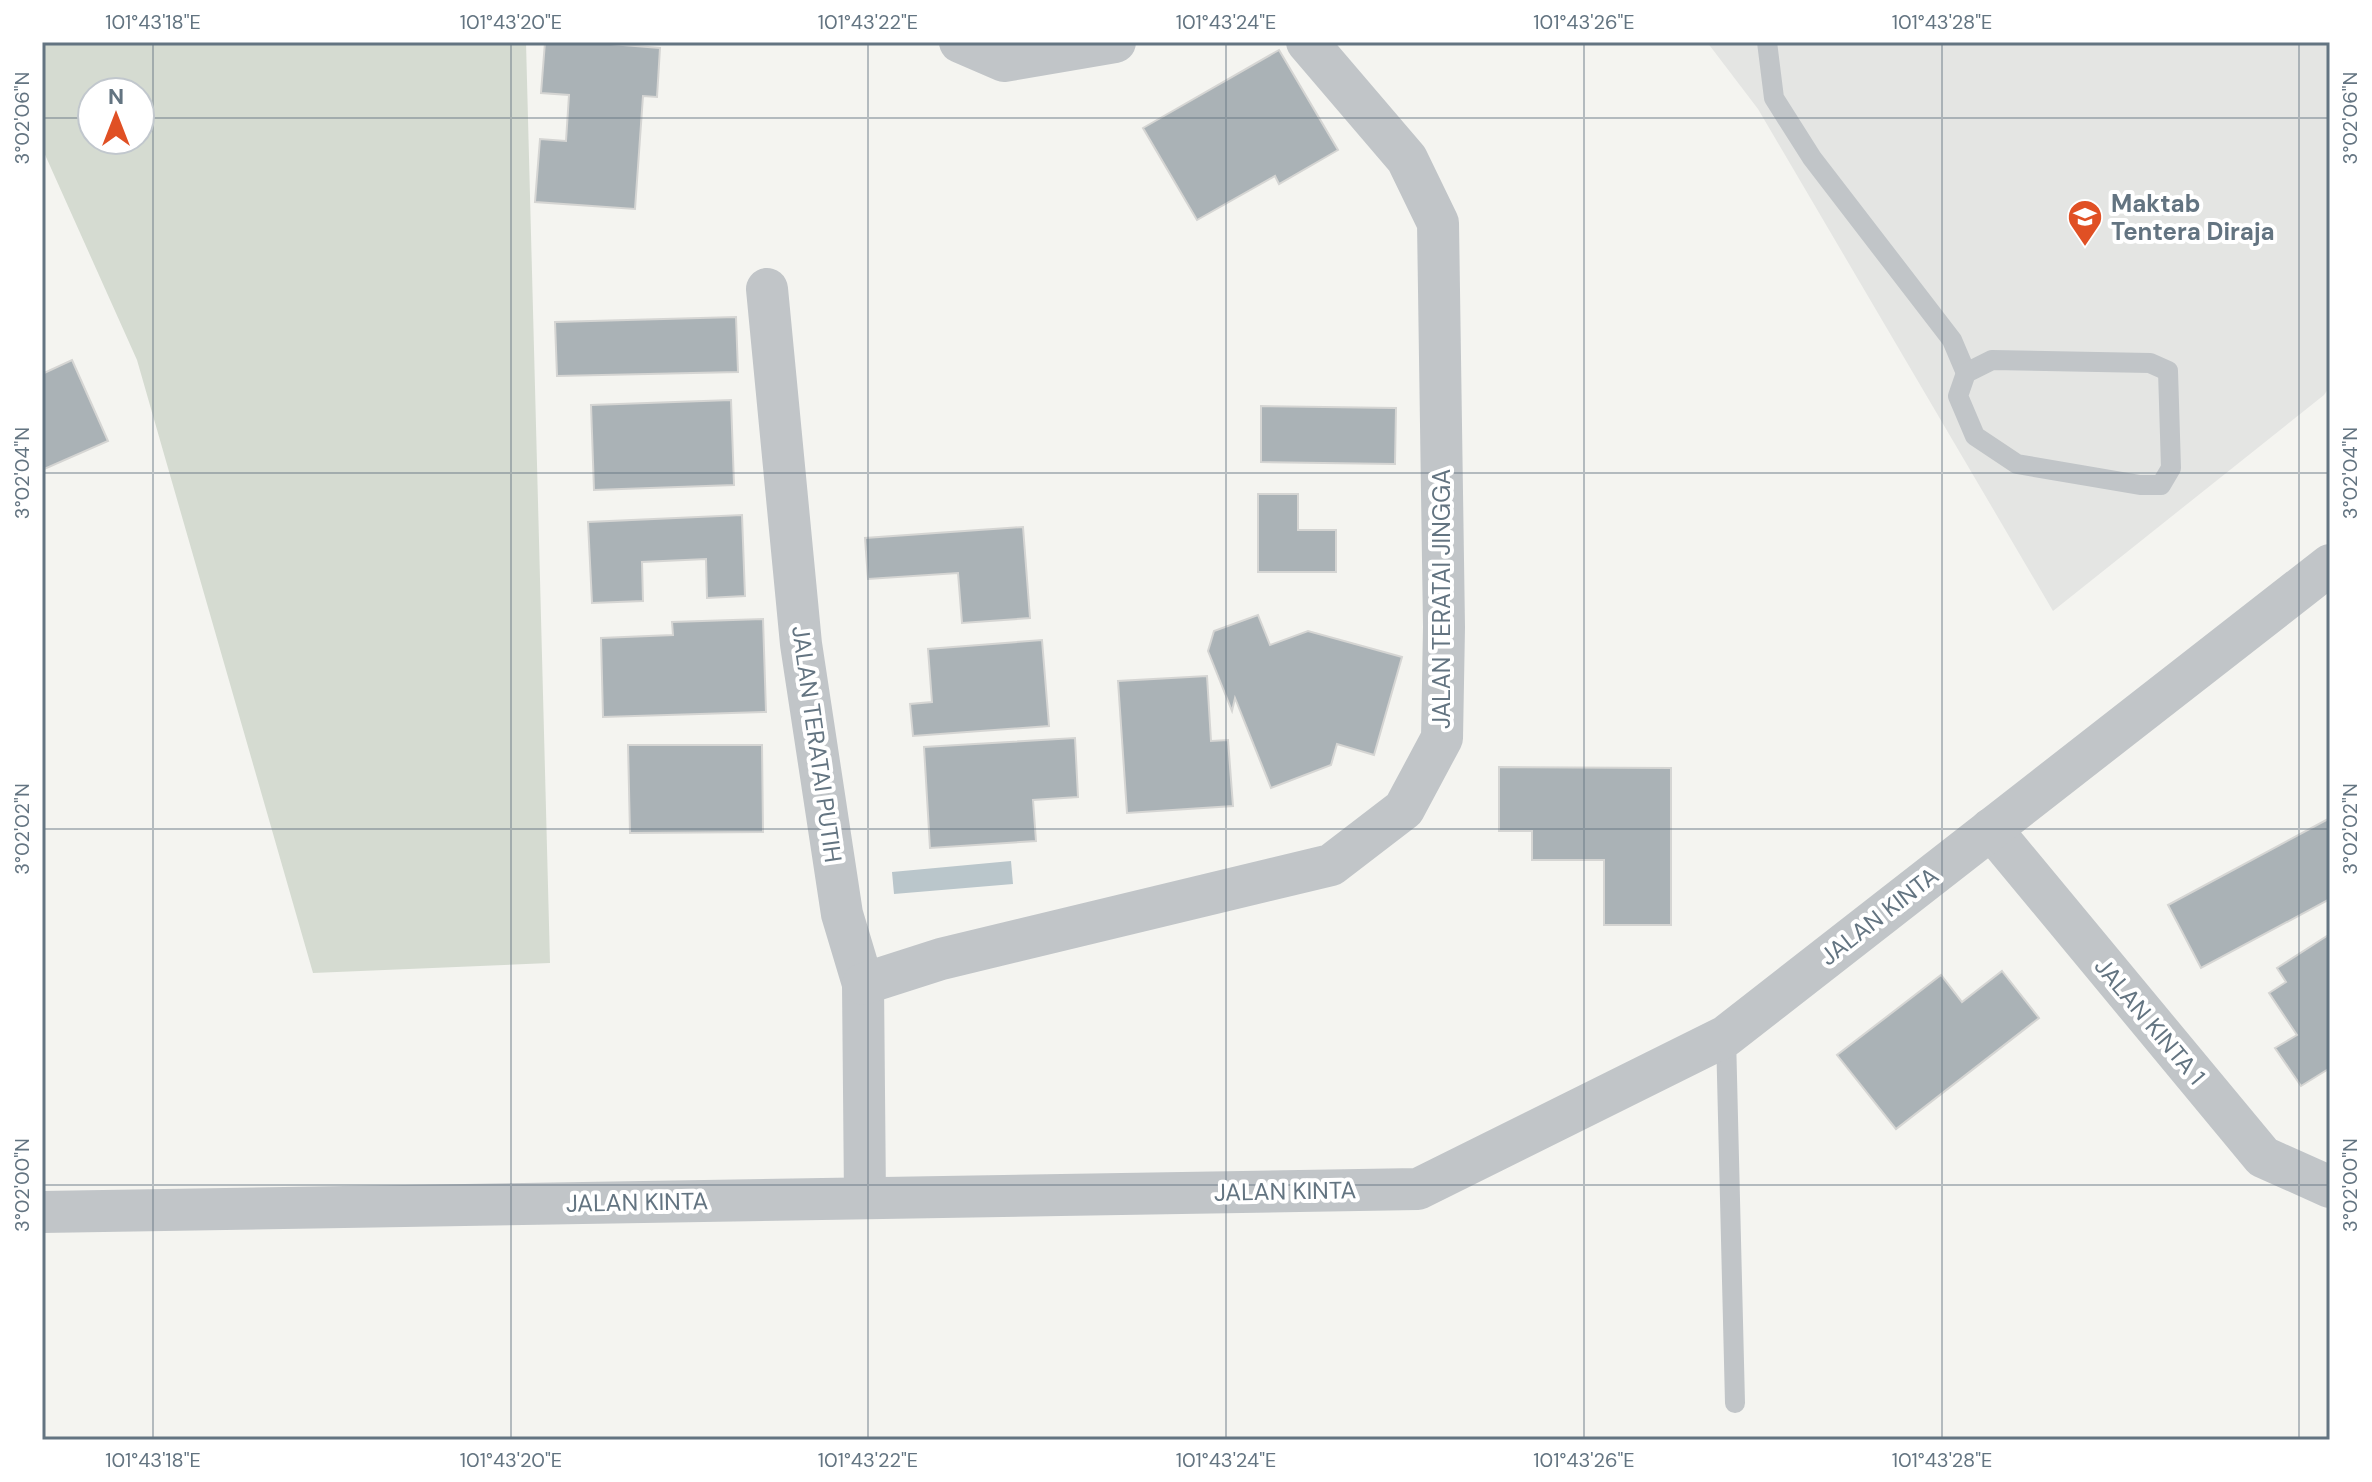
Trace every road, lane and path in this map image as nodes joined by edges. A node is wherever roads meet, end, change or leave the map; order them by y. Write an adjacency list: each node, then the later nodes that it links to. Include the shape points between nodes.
1 (960, 42): 2 (street, via 1004,61)
2 (1115, 42)
3 (1307, 42): 9 (street, JALAN TERATAI JINGGA, via 1407,159 1438,223 1442,738 1404,809 1331,865 941,959)
4 (1767, 42): 6 (lane, via 1774,98 1812,158 1952,340)
5 (767, 289): 9 (street, JALAN TERATAI PUTIH, via 801,644 842,914)
6 (1966, 373): 6 (lane, via 1992,360 2150,363 2168,371 2171,468 2161,485 2140,485 2017,464 1975,436 1958,396)
7 (2330, 565): 8 (street, JALAN KINTA)
8 (1991, 829): 10 (street, JALAN KINTA); 11 (street, JALAN KINTA 1, via 2263,1157)
9 (863, 984): 12 (street, JALAN TERATAI PUTIH)
10 (1726, 1036): 12 (street, JALAN KINTA, via 1418,1189); 14 (lane)
11 (2330, 1187)
12 (865, 1198): 13 (street, JALAN KINTA)
13 (42, 1212)
14 (1735, 1403)

